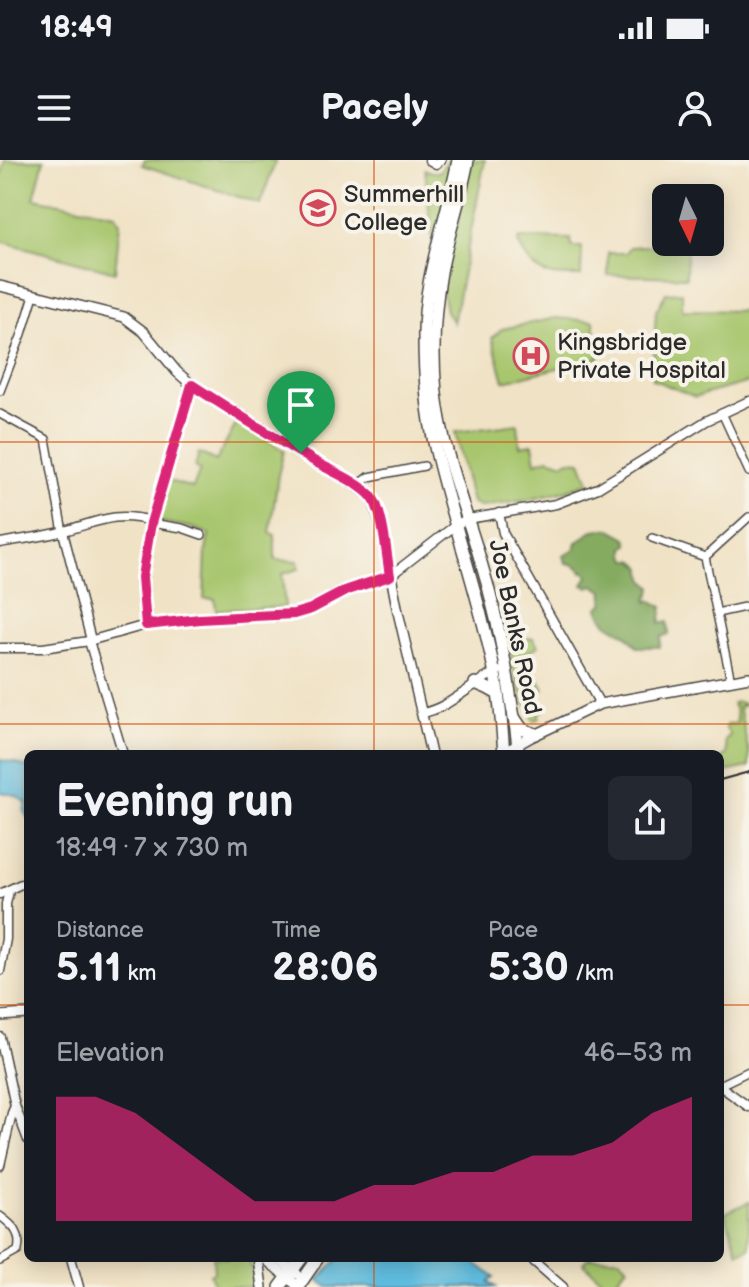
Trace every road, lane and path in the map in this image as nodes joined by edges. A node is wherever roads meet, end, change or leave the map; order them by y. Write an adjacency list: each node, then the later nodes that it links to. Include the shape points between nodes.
1 (429, 160): 2 (street)
2 (441, 160)
3 (458, 160): 18 (highway, via 433,263 424,333 434,444)
4 (468, 160): 18 (highway, via 441,269 434,324 442,431)
5 (0, 286): 6 (main road)
6 (34, 295): 7 (main road, via 124,317); 8 (street)
7 (192, 385): 14 (main road); 17 (street)
8 (0, 391)
9 (749, 401): 10 (street)
10 (722, 413): 13 (street); 15 (street, via 598,488 556,504)
11 (0, 414): 19 (street, via 46,439)
12 (424, 466): 14 (street, via 369,477)
13 (749, 472)
14 (357, 486): 24 (main road, via 376,504)
15 (496, 514): 18 (street); 35 (street)
16 (749, 517): 23 (street)
17 (151, 522): 19 (street, via 120,516); 20 (street); 27 (street, via 142,577)
18 (462, 522): 24 (street); 30 (highway, Joe Banks Road, via 488,587)
19 (63, 532): 22 (street); 28 (street)
20 (202, 535)
21 (652, 538): 23 (street)
22 (0, 543)
23 (705, 557): 26 (street)
24 (390, 576): 27 (street, via 294,614); 36 (main road)
25 (749, 606): 26 (street)
26 (717, 613): 32 (street)
27 (146, 625): 28 (street)
28 (90, 640): 29 (street); 39 (street)
29 (0, 648)
30 (500, 670): 33 (street); 34 (highway, Joe Banks Road); 37 (highway, Joe Banks Road)
31 (749, 677): 32 (main road)
32 (731, 681): 35 (main road)
33 (475, 683): 34 (highway); 36 (street)
34 (498, 694): 41 (highway, Joe Banks Road)
35 (600, 704): 38 (main road)
36 (422, 713): 40 (main road)
37 (514, 717): 38 (highway, via 522,729); 42 (highway, Joe Banks Road)
38 (536, 734): 42 (main road)
39 (122, 750)
40 (430, 750)
41 (503, 750)
42 (518, 750)
43 (24, 884): 44 (street)
44 (4, 892): 45 (street, via 6,939)
45 (0, 971)
46 (24, 1014): 47 (main road)
47 (0, 1016)
48 (0, 1037): 52 (street)
49 (749, 1071): 50 (street)
50 (724, 1084)
51 (724, 1089): 53 (street)
52 (15, 1106): 54 (street); 55 (street)
53 (749, 1107)
54 (24, 1130)
55 (0, 1165)
56 (0, 1216): 57 (street, via 20,1241 18,1251)
57 (0, 1261)
58 (72, 1262): 66 (street)
59 (261, 1262): 67 (main road)
60 (266, 1262): 64 (main road)
61 (299, 1262): 64 (highway)
62 (315, 1262): 65 (highway)
63 (535, 1262): 68 (street)
64 (286, 1278): 65 (main road)
65 (300, 1284)
66 (79, 1287)
67 (262, 1287)
68 (563, 1287)

